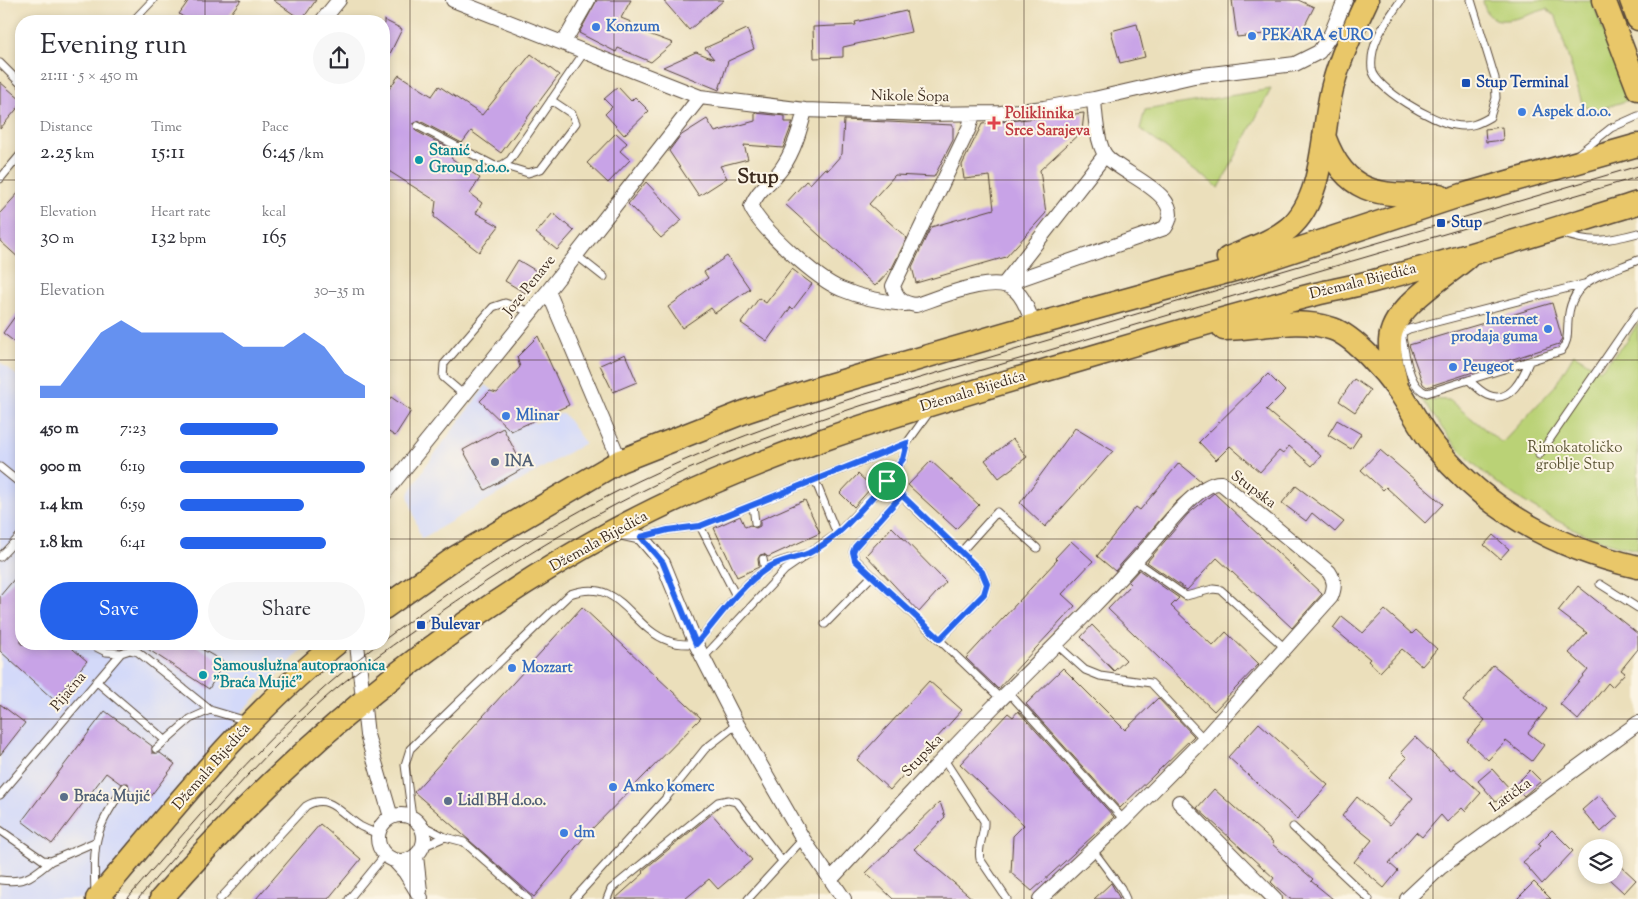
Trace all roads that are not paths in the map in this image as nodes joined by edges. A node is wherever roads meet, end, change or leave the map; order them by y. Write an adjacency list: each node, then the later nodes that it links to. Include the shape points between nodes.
1 (153, 0): 11 (lane)
2 (339, 0): 12 (street)
3 (453, 0): 14 (street, Nikole Šopa)
4 (588, 0): 14 (street)
5 (1346, 0): 20 (street, Nikole Šopa, via 1326,43 1308,60 1194,76)
6 (1367, 0): 26 (main road, via 1340,62 1327,109)
7 (1401, 0): 8 (lane, via 1375,42 1372,70 1377,81 1429,116 1453,125 1474,126 1490,117 1496,98 1495,78)
8 (1471, 0)
9 (1604, 0): 18 (main road)
10 (1631, 0): 13 (main road)
11 (139, 15)
12 (327, 15)
13 (1638, 19)
14 (564, 42): 15 (street, Nikole Šopa)
15 (586, 50): 19 (street, Nikole Šopa); 21 (lane)
16 (0, 63): 17 (lane)
17 (15, 78)
18 (1638, 89)
19 (700, 97): 22 (street, Nikole Šopa); 38 (street, Joze Penave)
20 (1094, 99): 23 (street, Nikole Šopa, via 1035,109); 28 (street, via 1096,127)
21 (551, 100): 31 (lane, via 510,160); 31 (lane, via 572,114 576,123 541,169 528,174)
22 (805, 110): 23 (street, Nikole Šopa); 45 (street, via 792,150 781,170 756,194 750,207 756,218 803,263 839,289 874,300)
23 (973, 114): 45 (street, via 893,286 896,297)
24 (1638, 116): 30 (lane, via 1611,128)
25 (418, 126): 31 (lane, via 495,166)
26 (1324, 136): 33 (main road, via 1340,170 1368,189 1386,193); 43 (main road, via 1310,197 1290,227 1264,244 1200,270)
27 (1638, 145): 30 (main road)
28 (1105, 155): 41 (street); 41 (street, via 1165,198 1171,220 1165,228)
29 (15, 161): 32 (lane)
30 (1568, 164): 33 (main road)
31 (502, 165)
32 (0, 179)
33 (1462, 195): 43 (main road, via 1292,252)
34 (1638, 203): 35 (main road, Džemala Bijedića)
35 (1552, 230): 36 (lane, via 1580,240 1594,241); 37 (main road, Džemala Bijedića)
36 (1638, 233)
37 (1473, 252): 49 (main road, Džemala Bijedića); 52 (main road, via 1414,300 1394,325 1390,356)
38 (576, 255): 40 (lane); 44 (street, Joze Penave)
39 (1638, 260): 42 (lane)
40 (604, 277)
41 (1005, 284): 45 (street, via 979,286 916,305); 48 (street, via 1022,298)
42 (1584, 284): 50 (lane, via 1569,304 1566,344 1555,354); 51 (lane, via 1403,332 1413,382 1420,391 1427,393)
43 (1169, 288): 48 (main road)
44 (548, 291): 47 (street, Joze Penave); 57 (street)
45 (905, 304)
46 (1638, 311): 56 (lane)
47 (531, 312): 53 (street, Joze Penave); 53 (lane, via 505,303 492,308 444,364 443,377)
48 (1034, 325): 57 (main road, via 756,408)
49 (1197, 327): 52 (main road, via 1241,329 1289,322 1334,329 1352,340); 54 (main road, Džemala Bijedića)
50 (1529, 362): 51 (lane); 51 (lane, via 1521,382 1504,395 1487,395)
51 (1469, 380)
52 (1398, 390): 77 (main road, via 1436,448 1462,478 1496,506 1541,534 1578,550)
53 (464, 395): 62 (street, Joze Penave)
54 (938, 402): 55 (lane); 67 (main road, Džemala Bijedića, via 780,456)
55 (907, 443): 60 (lane); 61 (lane, via 903,459)
56 (1539, 455)
57 (620, 461): 82 (main road, via 456,558)
58 (0, 467): 59 (lane)
59 (15, 479)
60 (815, 480): 64 (lane); 68 (lane)
61 (887, 481): 63 (lane); 68 (lane)
62 (390, 487)
63 (902, 495): 73 (lane); 79 (lane, via 853,552 855,560)
64 (752, 505): 65 (lane); 66 (lane)
65 (755, 523)
66 (700, 526): 69 (lane); 81 (lane)
67 (614, 531): 69 (street); 96 (main road, Džemala Bijedića, via 455,629)
68 (837, 534): 72 (lane)
69 (641, 537): 86 (street, via 663,563)
70 (15, 541): 74 (lane)
71 (1037, 548): 73 (lane, via 998,512)
72 (809, 553): 78 (lane); 93 (lane, via 785,570)
73 (960, 553): 85 (lane, via 982,572 987,584 984,594)
74 (0, 557)
75 (763, 559): 78 (lane)
76 (1136, 561): 87 (street, Stupska); 88 (lane, via 1186,596 1222,590); 88 (street, Stupska, via 1202,490 1209,484 1221,483 1323,566 1334,579 1331,597)
77 (1638, 567)
78 (765, 570): 81 (lane)
79 (872, 576): 84 (lane); 85 (lane)
80 (1600, 584): 83 (lane)
81 (736, 596): 86 (lane)
82 (390, 604)
83 (1638, 608)
84 (825, 624)
85 (940, 639): 95 (lane)
86 (696, 644): 93 (street); 110 (lane, via 680,644 662,638 638,620 621,601 602,592 585,588 570,594 410,750 405,765)
87 (1056, 644): 95 (street, Stupska); 101 (lane, via 1084,670 1100,676 1151,683)
88 (1285, 648): 101 (street, Stupska)
89 (102, 650): 90 (lane)
90 (124, 650): 94 (lane, Pijačna); 97 (lane, via 138,652)
91 (328, 650): 98 (main road, Džemala Bijedića, via 304,669)
92 (358, 650): 96 (street)
93 (703, 658): 100 (street)
94 (96, 681): 102 (lane); 106 (lane, Pijačna)
95 (1005, 696): 104 (street, Stupska); 109 (lane)
96 (362, 701): 108 (street, via 367,735); 125 (main road, Džemala Bijedića, via 270,783)
97 (210, 710): 98 (lane); 102 (lane, via 190,719)
98 (250, 723): 124 (main road, Džemala Bijedića)
99 (1638, 723): 139 (street, Latička, via 1441,867)
100 (737, 724): 115 (street); 130 (lane, via 705,750)
101 (1204, 739): 109 (street, Stupska)
102 (165, 740): 103 (lane)
103 (156, 750)
104 (944, 758): 122 (street, Stupska); 134 (lane, via 984,821 985,830 978,851 980,859)
105 (125, 787): 116 (lane, via 108,810)
106 (0, 795)
107 (1179, 802): 137 (street)
108 (391, 816): 110 (street, via 398,814); 113 (street, via 382,824)
109 (1124, 820): 117 (street, Stupska)
110 (416, 821): 114 (lane); 118 (street, via 424,831)
111 (1293, 827): 138 (lane)
112 (0, 830): 120 (lane, via 43,860)
113 (378, 834): 119 (street, via 379,846); 126 (lane, via 360,826 333,803 313,802)
114 (445, 837): 118 (lane); 129 (lane, via 464,842)
115 (803, 839): 121 (lane); 122 (street)
116 (95, 842): 120 (lane); 124 (lane)
117 (1092, 848): 135 (street, Stupska); 136 (lane)
118 (419, 851): 119 (street, via 406,861); 128 (street)
119 (390, 858): 127 (lane); 128 (street, via 405,872)
120 (51, 861): 123 (lane, via 30,878)
121 (782, 861): 131 (lane, via 737,802 718,802 619,882); 132 (lane)
122 (831, 879): 133 (street)
123 (0, 880)
124 (96, 899)
125 (161, 899)
126 (220, 899)
127 (349, 899)
128 (421, 899)
129 (528, 899)
130 (574, 899)
131 (607, 899)
132 (748, 899)
133 (844, 899)
134 (1008, 899)
135 (1040, 899)
136 (1126, 899)
137 (1275, 899)
138 (1369, 899)
139 (1407, 899)

